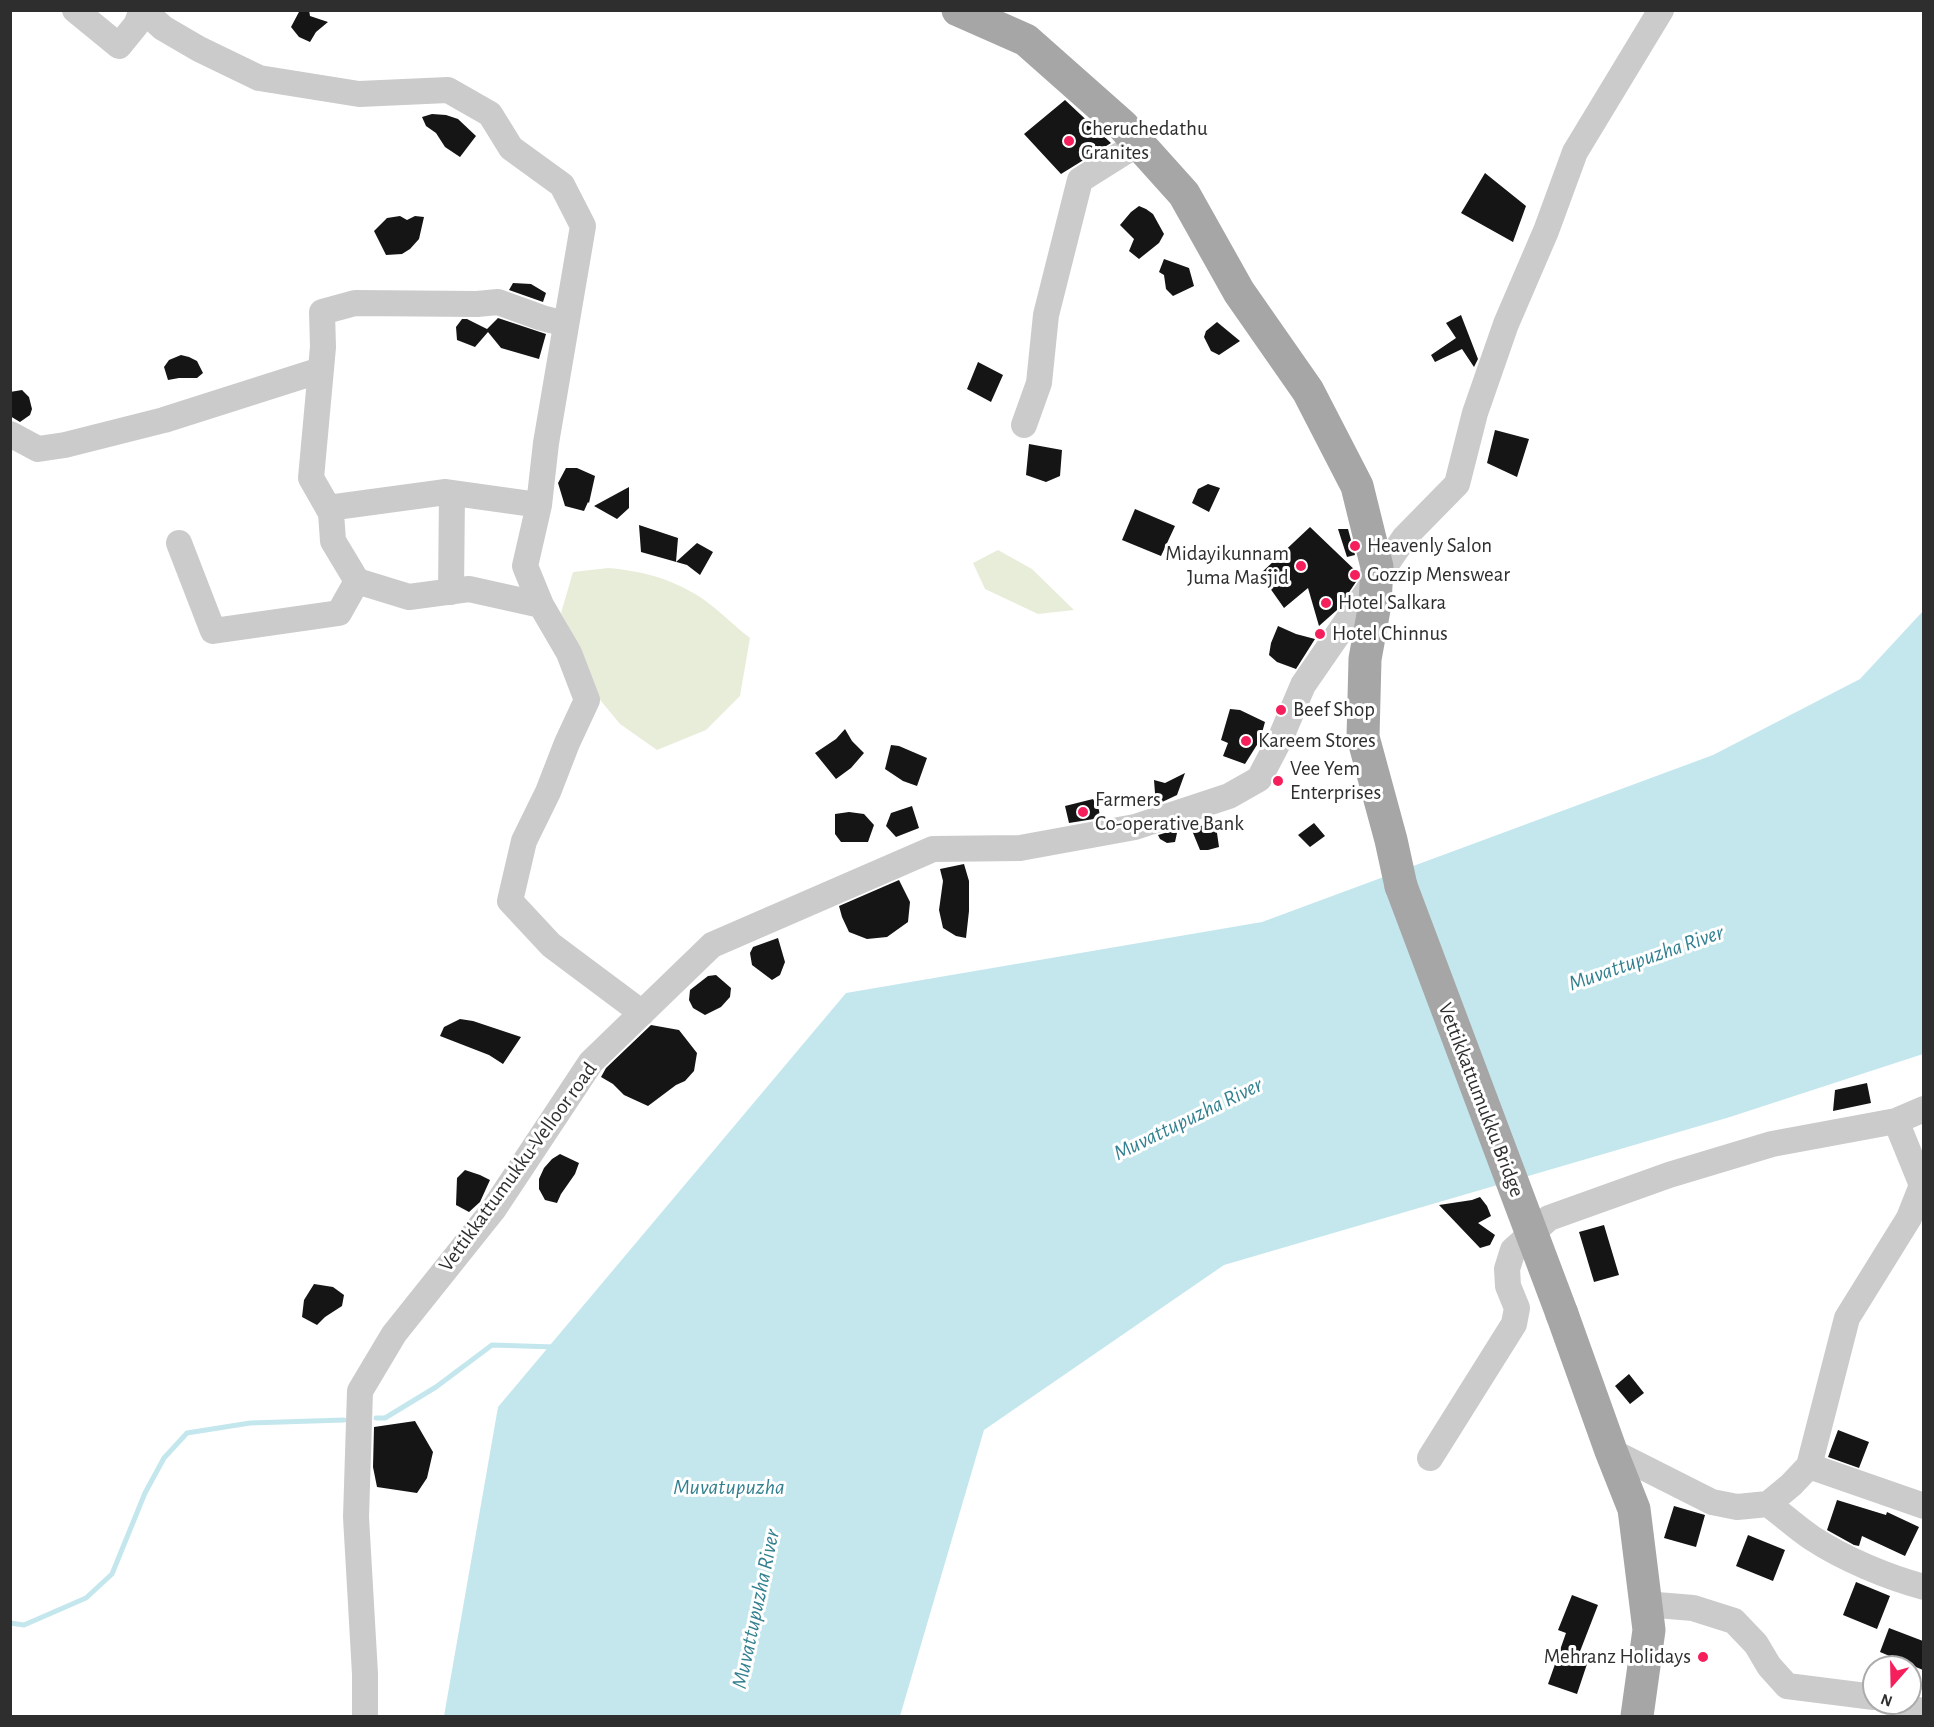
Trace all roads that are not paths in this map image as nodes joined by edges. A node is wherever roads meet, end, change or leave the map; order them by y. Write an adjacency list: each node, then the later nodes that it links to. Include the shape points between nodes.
1 (75, 10): 2 (street, via 119,46 136,25)
2 (142, 10): 6 (street, via 199,49 259,78 359,94 448,90 490,114 511,147 562,185 583,225)
3 (958, 10): 5 (main road, Vettikkattumukku Bridge, via 1026,40)
4 (1661, 10): 14 (street, Vettikkattumukku-Velloor road, via 1575,152 1506,324 1475,413 1457,484 1405,537)
5 (1139, 142): 8 (street, via 1080,180 1046,315 1038,383); 14 (main road, Vettikkattumukku Bridge, via 1184,194 1239,292 1308,391 1358,486 1377,567)
6 (566, 324): 7 (street, via 498,302 355,303 322,312); 11 (street)
7 (321, 370): 9 (street, via 164,420 65,445 38,450); 12 (street, via 311,478)
8 (1024, 425)
9 (10, 434)
10 (452, 493): 11 (street); 12 (street); 16 (street)
11 (539, 505): 17 (street, via 525,566)
12 (328, 508): 15 (street, via 333,541)
13 (179, 543): 15 (street, via 213,631 339,613)
14 (1375, 580): 18 (street, Vettikkattumukku-Velloor road, via 1303,685 1259,779 1229,796 1135,827 1020,848 933,849 712,945); 21 (main road, Vettikkattumukku Bridge, bridge, via 1376,604 1365,659 1363,737 1401,886)
15 (357, 581): 16 (street, via 409,597)
16 (451, 592): 17 (street, via 470,589)
17 (541, 605): 18 (street, via 570,653 587,700 524,841 510,902 551,945)
18 (642, 1013): 29 (street, Vettikkattumukku-Velloor road, via 591,1062 493,1210 394,1334 360,1391 356,1517)
19 (1923, 1109): 20 (street)
20 (1896, 1121): 22 (street, via 1772,1144 1669,1175 1549,1218 1513,1250 1508,1286 1517,1308 1514,1324); 23 (street, via 1922,1185 1909,1218 1847,1318)
21 (1611, 1451): 24 (street, via 1712,1502 1737,1507); 27 (main road, Vettikkattumukku Bridge, via 1635,1509)
22 (1430, 1458)
23 (1809, 1466): 24 (street); 25 (street)
24 (1768, 1504): 26 (street, via 1812,1538 1845,1557)
25 (1923, 1506)
26 (1923, 1587)
27 (1646, 1604): 28 (street, via 1693,1608 1734,1622 1787,1686); 30 (main road, Vettikkattumukku Bridge, via 1648,1630)
28 (1862, 1695)
29 (365, 1716)
30 (1637, 1716)

